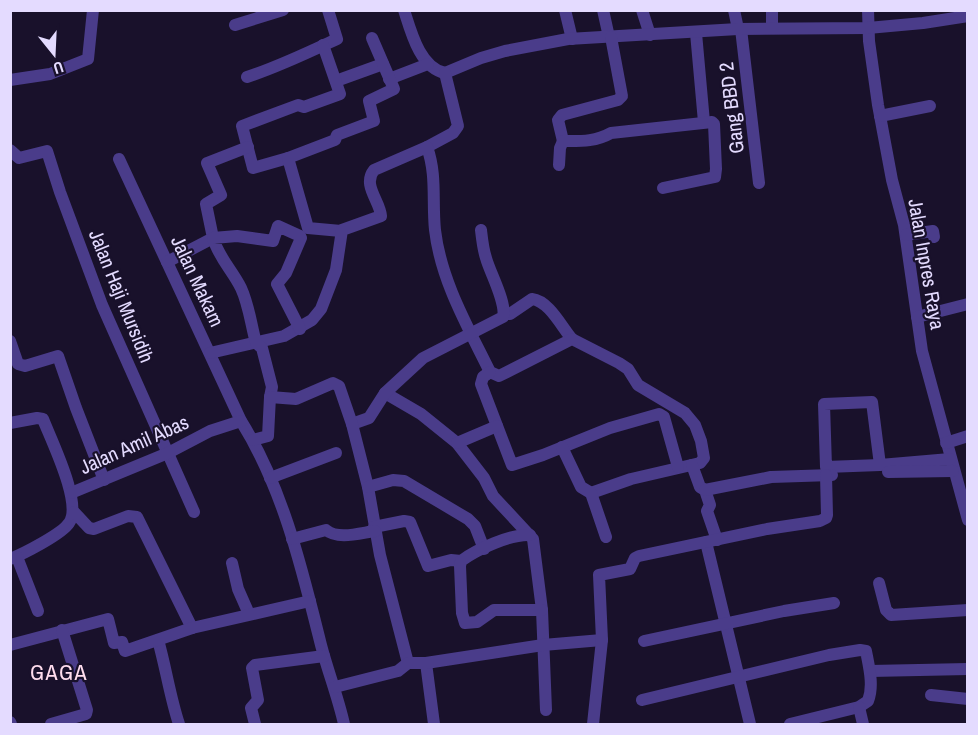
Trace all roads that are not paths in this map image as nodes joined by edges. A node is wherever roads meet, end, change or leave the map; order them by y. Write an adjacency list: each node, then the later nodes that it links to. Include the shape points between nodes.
1 (93, 10): 27 (street, via 88,58 50,74)
2 (283, 10): 12 (street)
3 (404, 10): 23 (street)
4 (565, 10): 20 (street)
5 (603, 10): 18 (street)
6 (642, 10): 17 (street)
7 (734, 10): 15 (street, Gang BBD 2)
8 (772, 10): 13 (street)
9 (868, 10): 14 (street, Jalan Inpres Raya)
10 (329, 11): 21 (street, via 337,39)
11 (968, 16): 14 (street)
12 (234, 26)
13 (772, 28): 14 (street); 15 (street)
14 (868, 28): 30 (street, Jalan Inpres Raya)
15 (739, 29): 16 (street); 39 (street, Gang BBD 2)
16 (696, 33): 17 (street); 31 (street)
17 (650, 35): 18 (street)
18 (610, 37): 20 (street); 32 (street, via 622,96 564,114 558,120)
19 (372, 38): 22 (street)
20 (572, 39): 24 (street, via 505,51)
21 (323, 45): 25 (street); 28 (street)
22 (383, 64): 26 (street); 28 (street)
23 (428, 64): 24 (street); 26 (street)
24 (445, 73): 34 (street, via 458,126)
25 (247, 77)
26 (389, 79): 36 (street, via 394,90 369,101 373,123)
27 (10, 80)
28 (336, 81): 33 (street, via 338,95 244,124)
29 (930, 106): 30 (street)
30 (880, 116): 43 (street, Jalan Inpres Raya)
31 (704, 122): 32 (street, via 611,133 590,141); 40 (street, via 714,124 715,177)
32 (562, 141): 38 (street)
33 (248, 147): 36 (street, via 253,168); 45 (street, via 207,163 220,195 206,204)
34 (426, 148): 42 (street, via 374,170 369,183 381,216); 51 (street, via 435,179 435,230 446,279)
35 (10, 150): 68 (street, Jalan Haji Mursidih, via 19,158 47,151 102,305)
36 (288, 158): 42 (street, via 309,228)
37 (119, 159): 46 (street, Jalan Makam)
38 (559, 165)
39 (759, 183)
40 (663, 188)
41 (481, 230): 48 (street, via 485,256)
42 (341, 231): 50 (street, via 336,270 319,313)
43 (906, 235): 44 (street, via 933,231); 49 (street, Jalan Inpres Raya)
44 (934, 237)
45 (213, 238): 46 (street); 50 (street, via 237,236 273,241 278,226 300,236 278,284); 54 (street, via 242,291)
46 (167, 261): 55 (street, Jalan Makam)
47 (968, 304): 49 (street)
48 (505, 314): 51 (street); 52 (street, via 532,298 538,300)
49 (917, 317): 66 (street, Jalan Inpres Raya)
50 (300, 329): 54 (street)
51 (471, 334): 56 (street); 57 (street, via 423,358)
52 (572, 339): 56 (street, via 499,376); 70 (street, via 619,363 638,385 685,413 695,426 704,452 703,460)
53 (10, 341): 76 (street, via 18,364 25,366 58,356)
54 (256, 343): 55 (street); 58 (street, via 262,348 272,387)
55 (210, 353): 59 (street, Jalan Makam)
56 (490, 372): 62 (street, via 481,384)
57 (385, 393): 61 (street, via 369,418); 65 (street, via 421,414)
58 (270, 397): 61 (street, via 296,399 333,382); 64 (street, via 268,436)
59 (241, 421): 64 (street, Jalan Makam); 68 (street, Jalan Amil Abas, via 210,431)
60 (10, 423): 79 (street, via 43,419)
61 (352, 424): 77 (street)
62 (497, 426): 65 (street); 67 (street, via 512,465)
63 (968, 436): 66 (street)
64 (253, 440): 75 (street, Jalan Makam)
65 (457, 443): 85 (street, via 493,496)
66 (946, 443): 72 (street, Jalan Inpres Raya)
67 (562, 447): 73 (street, via 658,414 664,417); 80 (street, via 581,486)
68 (168, 453): 76 (street, Jalan Amil Abas); 82 (street, Jalan Haji Mursidih)
69 (336, 453): 75 (street)
70 (692, 465): 73 (street); 78 (street, via 700,487)
71 (880, 465): 71 (street, via 826,467 824,404 872,402); 72 (street)
72 (951, 465): 74 (street); 83 (street, Jalan Inpres Raya)
73 (678, 467): 80 (street)
74 (826, 475): 78 (street, via 771,477); 88 (street, via 826,518)
75 (270, 478): 87 (street, Jalan Makam)
76 (104, 480): 79 (street, Jalan Amil Abas)
77 (368, 487): 84 (street); 89 (street, via 404,481 468,519)
78 (705, 490): 88 (street, via 710,505 707,511)
79 (71, 493): 81 (street, Jalan Amil Abas)
80 (591, 493): 86 (street)
81 (74, 512): 90 (street, via 69,524); 101 (street, via 94,529 128,516 137,517)
82 (194, 512)
83 (968, 520)
84 (374, 529): 87 (street, via 342,536 326,530); 91 (street, via 410,522 428,566); 109 (street)
85 (530, 535): 89 (street, via 502,540); 96 (street)
86 (606, 537)
87 (292, 539): 94 (street, Jalan Makam)
88 (711, 541): 100 (street); 104 (street, via 639,555 630,569 601,574 597,578)
89 (484, 549): 91 (street)
90 (14, 558): 98 (street)
91 (461, 561): 96 (street, via 465,624 494,610)
92 (232, 563): 99 (street)
93 (879, 583): 97 (street, via 891,615)
94 (310, 601): 99 (street); 108 (street, Jalan Makam)
95 (834, 603): 100 (street)
96 (542, 610): 107 (street)
97 (968, 610)
98 (38, 611)
99 (249, 614): 101 (street)
100 (725, 625): 105 (street); 113 (street)
101 (192, 628): 103 (street)
102 (62, 630): 103 (street, via 108,618 114,643 122,642 125,651); 106 (street); 120 (street, via 87,710 86,714)
103 (158, 640): 121 (street)
104 (602, 640): 107 (street); 125 (street)
105 (644, 641)
106 (10, 645)
107 (543, 645): 110 (street); 119 (street)
108 (324, 656): 114 (street, Jalan Makam); 122 (street, via 255,665 252,668 258,700 251,708)
109 (408, 663): 110 (street); 114 (street, via 398,670)
110 (426, 663): 124 (street)
111 (968, 669): 112 (street)
112 (870, 671): 113 (street, via 866,651 860,650); 118 (street, via 871,694)
113 (737, 677): 117 (street); 126 (street)
114 (335, 687): 123 (street, Jalan Makam)
115 (931, 695): 116 (street)
116 (968, 699)
117 (642, 700)
118 (859, 706): 127 (street); 128 (street)
119 (546, 710)
120 (51, 724)
121 (179, 724)
122 (255, 724)
123 (341, 724)
124 (434, 724)
125 (593, 724)
126 (750, 724)
127 (790, 724)
128 (863, 724)

